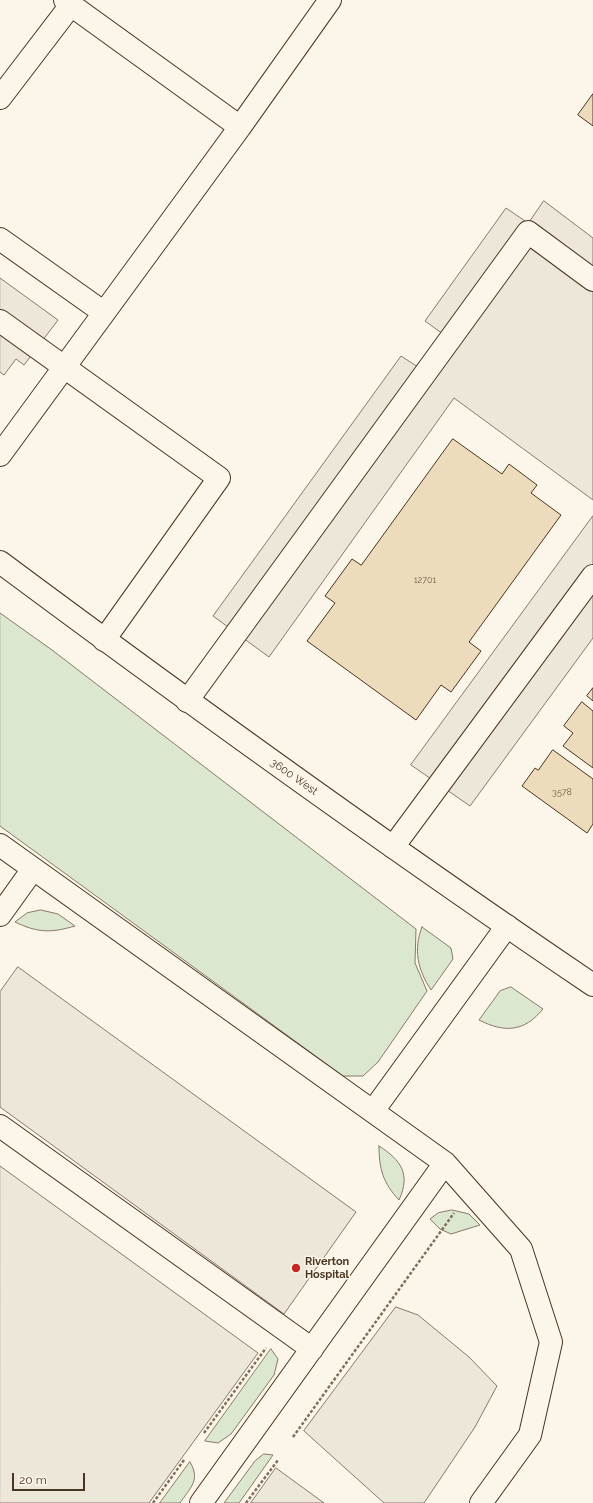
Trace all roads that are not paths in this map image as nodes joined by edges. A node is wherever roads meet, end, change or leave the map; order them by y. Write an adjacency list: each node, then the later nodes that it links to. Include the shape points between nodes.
1 (330, 0): 4 (street)
2 (68, 2): 3 (street); 4 (street)
3 (0, 98)
4 (240, 126): 7 (street)
5 (0, 239): 7 (street)
6 (593, 280): 14 (street, via 528,232)
7 (103, 312): 9 (street)
8 (0, 321): 9 (street)
9 (63, 366): 10 (street); 13 (street, via 219,478)
10 (0, 455)
11 (0, 562): 13 (street, 3600 West)
12 (593, 576): 16 (street)
13 (104, 640): 14 (street, 3600 West)
14 (187, 701): 16 (street, 3600 West)
15 (0, 845): 17 (street)
16 (393, 847): 19 (street, 3600 West)
17 (33, 869): 18 (street); 21 (street)
18 (0, 915)
19 (507, 926): 20 (street, 3600 West); 21 (street)
20 (593, 985)
21 (373, 1111): 23 (street)
22 (0, 1126): 24 (street)
23 (445, 1163): 24 (street); 26 (street, via 521,1250 551,1342 530,1435)
24 (312, 1349): 25 (street)
25 (201, 1503)
26 (481, 1503)

